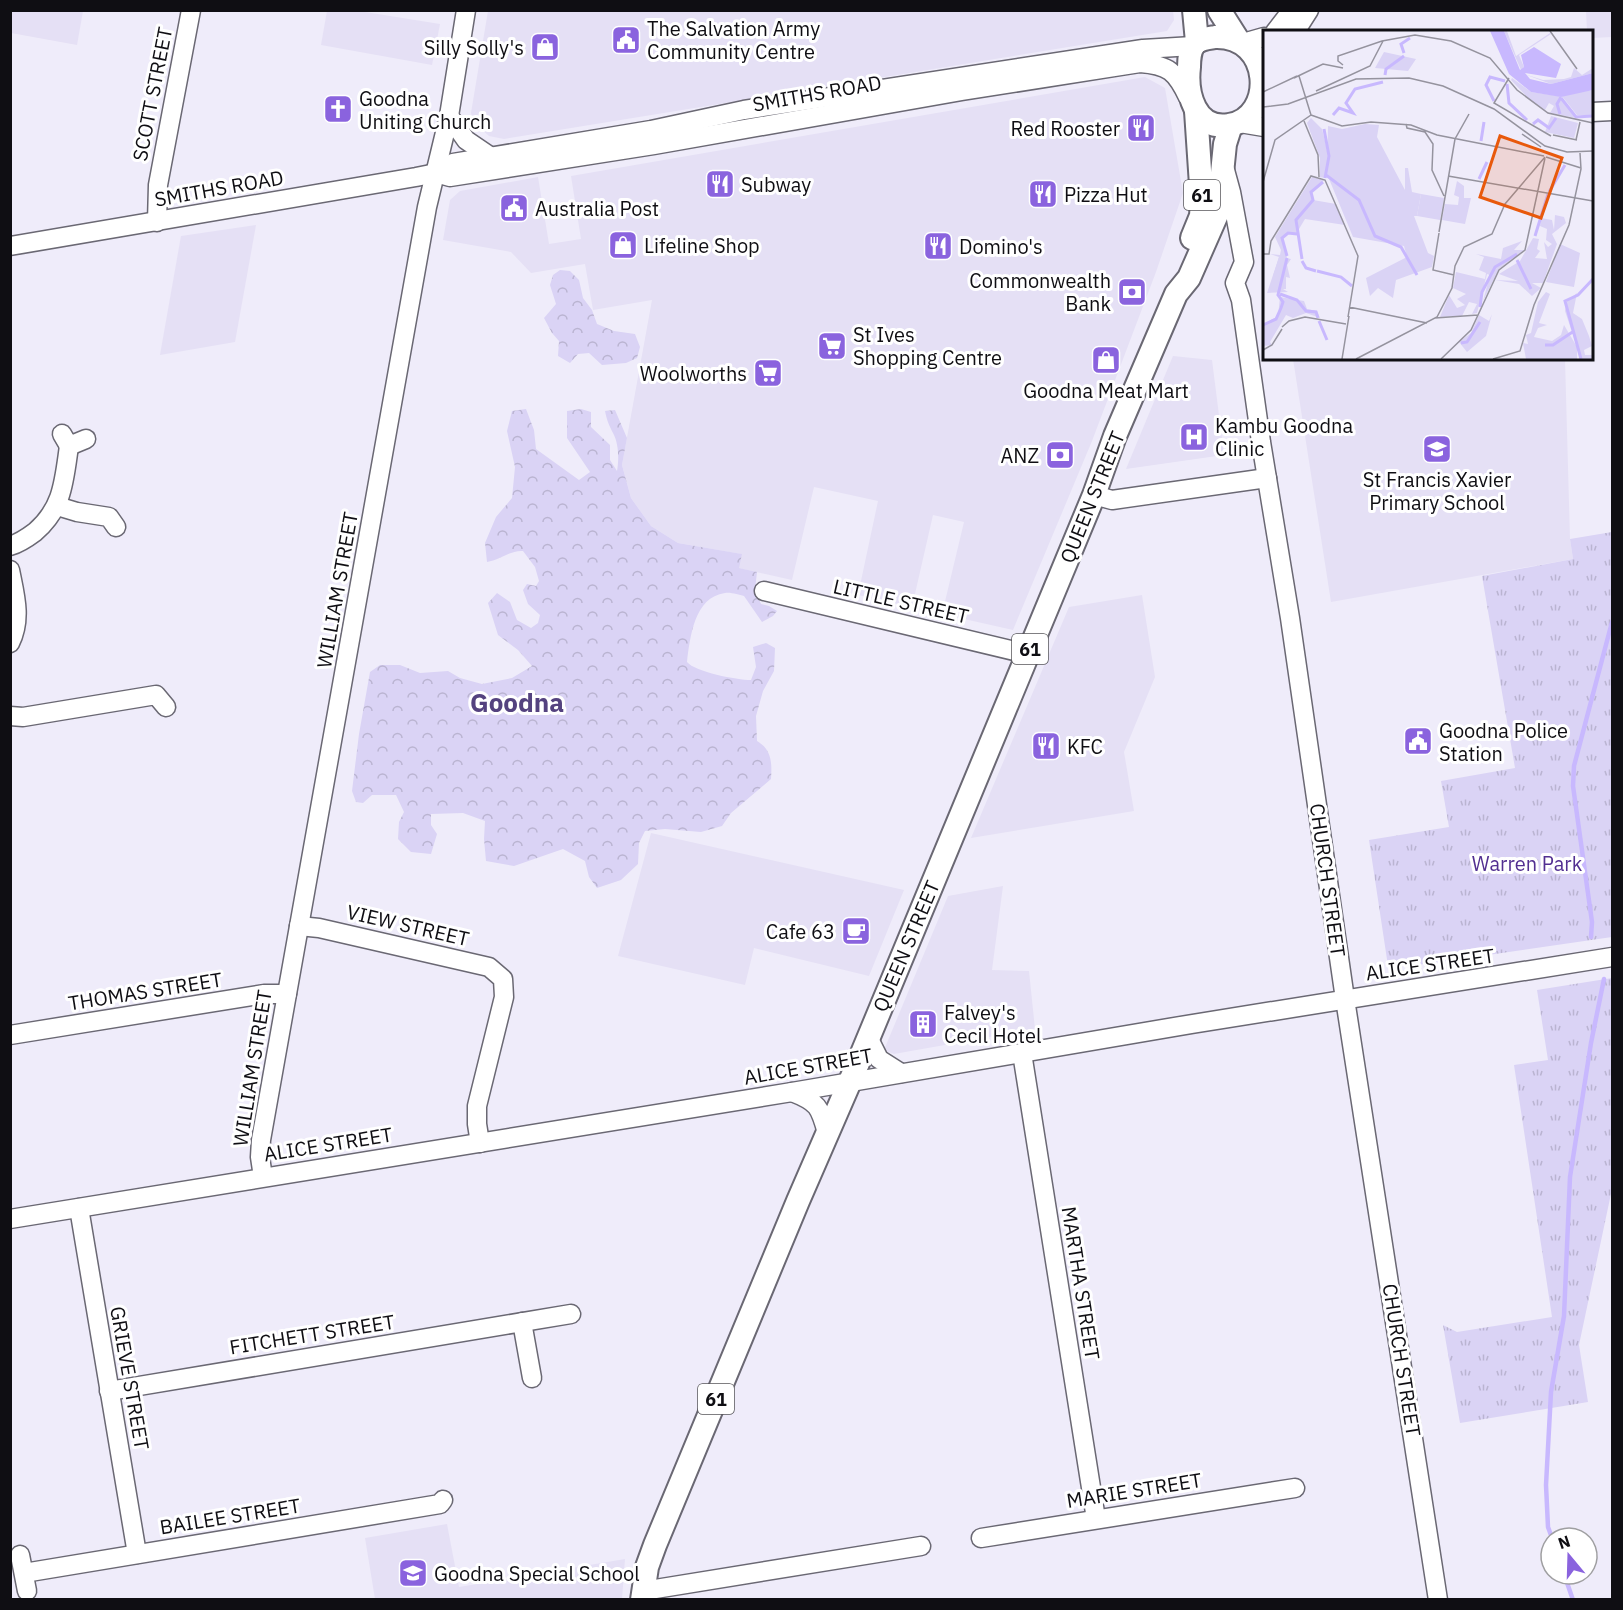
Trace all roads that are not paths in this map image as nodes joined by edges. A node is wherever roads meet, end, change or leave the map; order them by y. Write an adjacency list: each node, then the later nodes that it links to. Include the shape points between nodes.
1 (190, 10): 21 (street, SCOTT STREET, via 158,185)
2 (466, 10): 15 (street, WILLIAM STREET)
3 (1194, 10): 10 (main road)
4 (1219, 10): 9 (main road)
5 (1292, 10): 7 (street)
6 (1309, 10): 8 (street)
7 (1277, 30)
8 (1296, 30)
9 (1249, 40): 10 (main road, via 1215,37); 11 (main road, 61)
10 (1195, 44): 12 (main road, 61, via 1188,71); 18 (street, SMITHS ROAD, via 744,110)
11 (1262, 86): 16 (main road, 61, via 1254,111)
12 (1193, 106): 16 (main road, via 1208,123); 20 (street, SMITHS ROAD, via 1175,74 1159,65 1140,63 554,161 450,177); 23 (main road, QUEEN STREET / 61, via 1202,184 1201,216 1177,274)
13 (1612, 111): 14 (street)
14 (1593, 112)
15 (449, 117): 18 (street, via 466,140); 20 (street, WILLIAM STREET)
16 (1236, 124): 17 (street); 19 (main road, QUEEN STREET / 61, via 1225,144)
17 (1263, 127)
18 (491, 157): 20 (street, SMITHS ROAD, via 453,164)
19 (1222, 163): 23 (main road, QUEEN STREET / 61, via 1218,212 1190,278); 25 (street, CHURCH STREET, via 1244,262 1235,284 1241,300)
20 (435, 173): 21 (street, SMITHS ROAD); 36 (street, WILLIAM STREET)
21 (157, 222): 22 (street, SMITHS ROAD)
22 (10, 246)
23 (1176, 294): 26 (main road, QUEEN STREET / 61)
24 (72, 440): 27 (street)
25 (1267, 478): 26 (street, via 1112,500); 39 (street, CHURCH STREET)
26 (1094, 495): 33 (main road, QUEEN STREET / 61)
27 (57, 506): 28 (street); 29 (street, via 39,528)
28 (115, 517)
29 (10, 546)
30 (10, 570): 32 (street, via 18,622)
31 (764, 591): 33 (street, LITTLE STREET)
32 (10, 643)
33 (1027, 654): 41 (main road, QUEEN STREET / 61)
34 (161, 693): 35 (street)
35 (10, 716)
36 (299, 926): 38 (street, WILLIAM STREET); 47 (street, VIEW STREET, via 489,967 503,979 504,997 477,1106)
37 (1612, 957): 39 (street, ALICE STREET)
38 (287, 994): 40 (street, THOMAS STREET, via 264,994); 48 (street, WILLIAM STREET, via 261,1140)
39 (1345, 999): 42 (street, ALICE STREET); 63 (street, CHURCH STREET)
40 (10, 1035)
41 (868, 1037): 43 (street, via 879,1059); 44 (main road, QUEEN STREET / 61)
42 (1022, 1053): 43 (street, ALICE STREET); 57 (street, MARTHA STREET)
43 (901, 1073): 44 (street, ALICE STREET)
44 (850, 1082): 45 (street, ALICE STREET); 46 (main road, QUEEN STREET / 61)
45 (792, 1092): 46 (street, via 817,1105); 47 (street, ALICE STREET)
46 (827, 1133): 62 (main road, QUEEN STREET / 61, via 655,1545)
47 (480, 1143): 48 (street, ALICE STREET)
48 (263, 1178): 49 (street, ALICE STREET)
49 (79, 1208): 50 (street, ALICE STREET); 54 (street, GRIEVE STREET)
50 (10, 1219)
51 (572, 1314): 52 (street, FITCHETT STREET)
52 (522, 1322): 53 (street); 54 (street, FITCHETT STREET)
53 (532, 1378)
54 (109, 1391): 60 (street, GRIEVE STREET)
55 (1295, 1488): 57 (street, MARIE STREET)
56 (443, 1500): 60 (street, BAILEE STREET, via 440,1504)
57 (1096, 1519): 58 (street, MARIE STREET)
58 (981, 1538)
59 (921, 1546): 62 (street)
60 (137, 1554): 61 (street, BAILEE STREET)
61 (24, 1573)
62 (643, 1595)
63 (1438, 1599)

